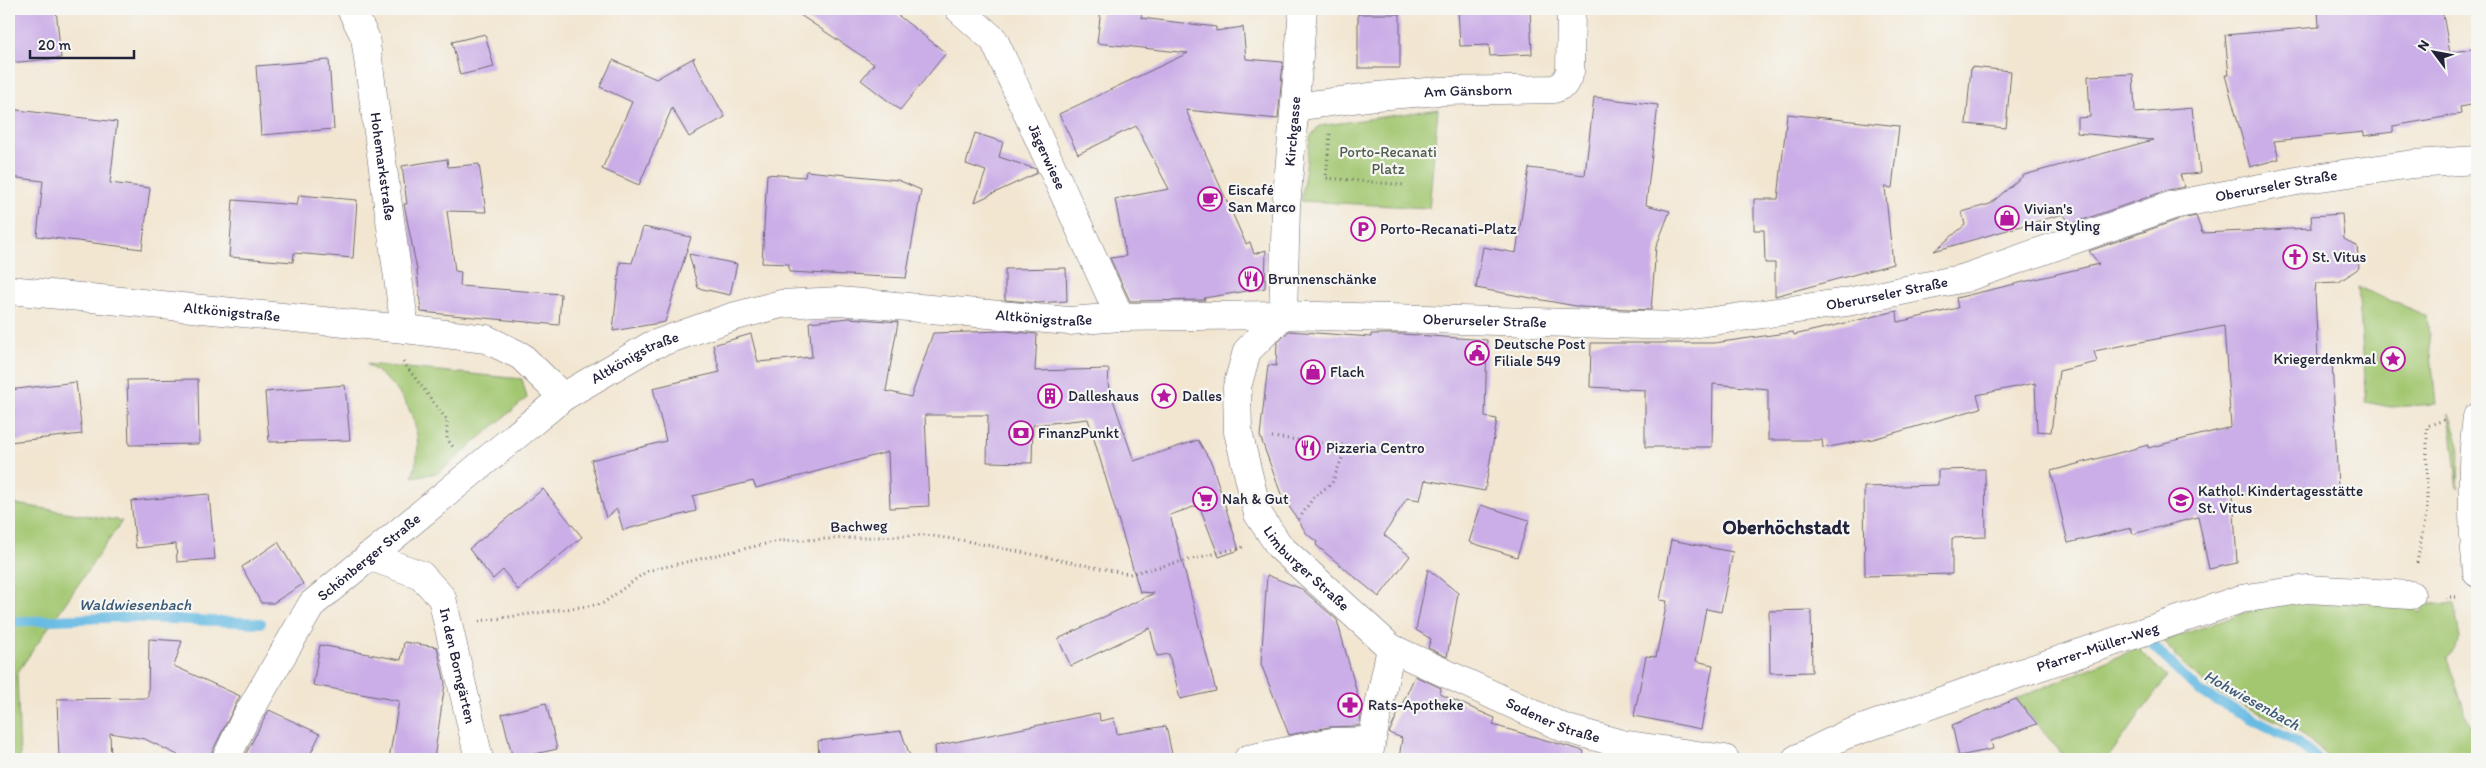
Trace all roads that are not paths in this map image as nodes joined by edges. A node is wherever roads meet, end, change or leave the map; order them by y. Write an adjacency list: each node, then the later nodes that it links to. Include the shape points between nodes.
1 (351, 9): 10 (street, Hohemarkstraße, via 364,37)
2 (959, 9): 9 (street, Jägerwiese, via 994,40)
3 (1303, 9): 5 (street, Kirchgasse)
4 (1571, 9): 5 (street, Am Gänsborn, via 1570,72 1564,84 1554,89 1376,96)
5 (1295, 107): 8 (street, Kirchgasse, via 1286,207)
6 (2477, 160): 8 (street, Oberurseler Straße, via 2413,164 2307,179 2173,205 1965,278 1847,302 1678,326)
7 (9, 290): 10 (street, Altkönigstraße)
8 (1283, 315): 9 (street, Altkönigstraße); 17 (street, Limburger Straße, via 1247,351 1237,387 1238,432 1258,514 1280,548)
9 (1120, 317): 11 (street, Altkönigstraße, via 1069,321 839,301 781,304 732,317 650,346)
10 (405, 329): 11 (street, Altkönigstraße, via 486,339 521,356)
11 (563, 397): 14 (street, Schönberger Straße)
12 (2477, 417): 13 (street)
13 (2475, 447): 15 (street)
14 (370, 556): 19 (street, Schönberger Straße, via 312,604 245,719); 20 (street, In den Borngärten, via 421,575 442,598)
15 (2477, 573)
16 (2411, 595): 23 (street, Pfarrer-Müller-Weg, via 2307,588 2242,599 2015,674 1845,735)
17 (1391, 648): 18 (street); 22 (street, Sodener Straße, via 1564,728 1622,744)
18 (1369, 750): 21 (street, via 1332,742)
19 (226, 759)
20 (479, 759)
21 (1248, 759)
22 (1725, 759)
23 (1796, 759)

